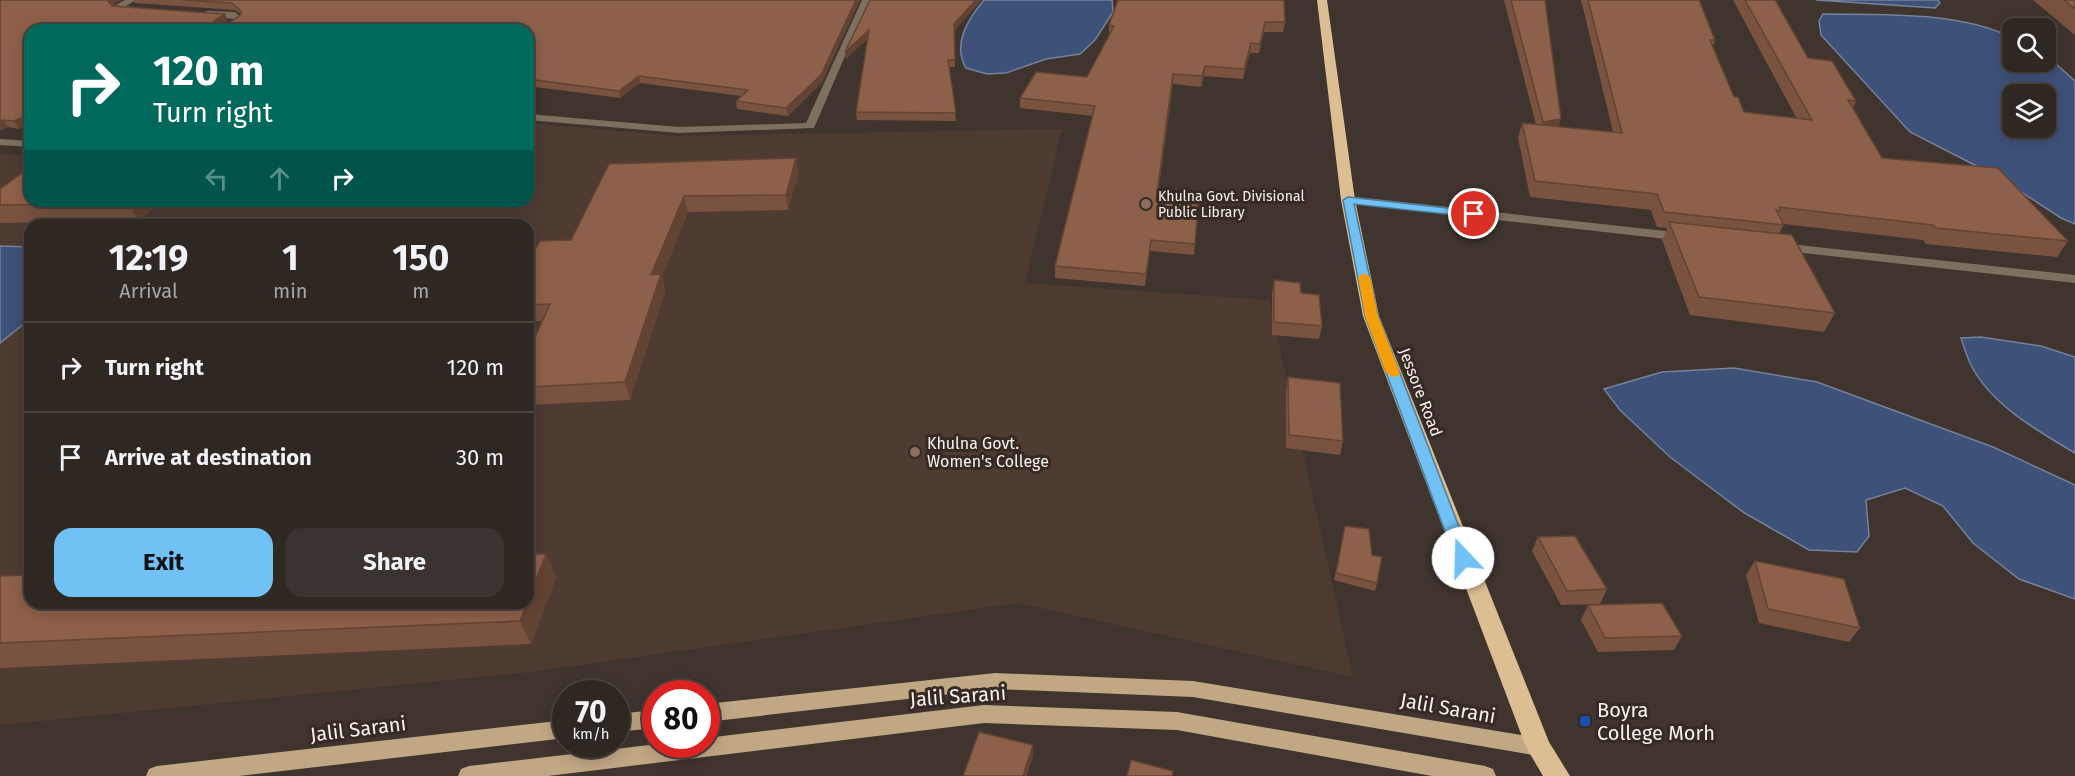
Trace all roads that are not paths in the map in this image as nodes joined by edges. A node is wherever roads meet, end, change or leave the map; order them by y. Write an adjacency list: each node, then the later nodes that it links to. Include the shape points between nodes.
1 (132, 0): 4 (street, via 116,7)
2 (867, 0): 7 (street, via 810,126 679,130)
3 (1322, 0): 10 (highway, Jessore Road)
4 (147, 10)
5 (202, 13): 6 (street, via 235,15 239,19)
6 (232, 24)
7 (534, 118)
8 (0, 142): 9 (street)
9 (24, 144)
10 (1348, 200): 11 (street); 16 (highway, Jessore Road, via 1371,316)
11 (1696, 238)
12 (1767, 246): 13 (street)
13 (2075, 279)
14 (720, 711): 16 (main road, Jalil Sarani, via 995,681 1158,687 1193,689)
15 (552, 731): 18 (main road, Jalil Sarani)
16 (1539, 747): 21 (highway, Jessore Road)
17 (528, 772): 19 (main road, Jalil Sarani); 20 (main road, Jalil Sarani, via 984,714 1178,721)
18 (157, 776)
19 (470, 776)
20 (1485, 776)
21 (1557, 776)

